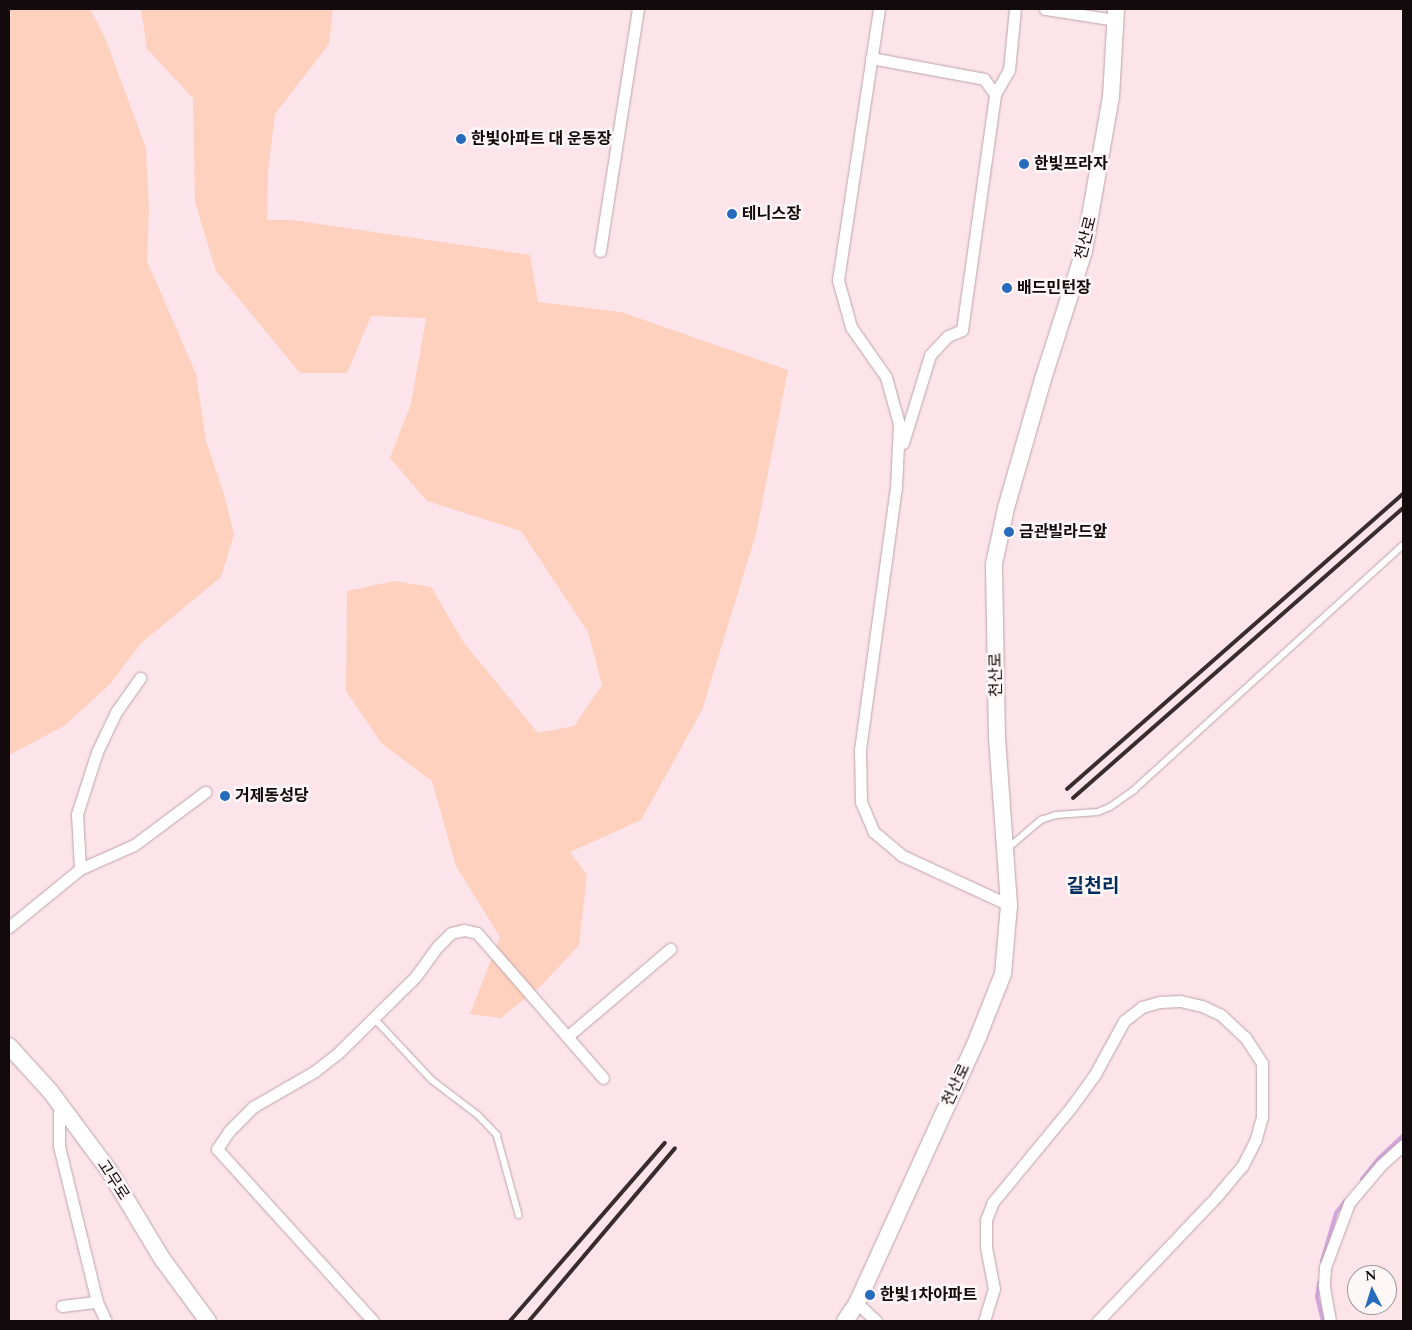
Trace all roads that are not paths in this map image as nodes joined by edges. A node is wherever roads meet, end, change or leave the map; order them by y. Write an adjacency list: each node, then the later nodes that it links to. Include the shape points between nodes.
1 (638, 9): 8 (street)
2 (879, 9): 6 (street)
3 (1015, 9): 7 (street, via 1009,70)
4 (1045, 9): 5 (street)
5 (1115, 14): 13 (street, 천산로, via 1111,97 1084,251 1043,379 1006,508 994,564 997,739)
6 (871, 58): 7 (street, via 984,79); 9 (street, via 838,280 851,327 886,377 898,417)
7 (995, 94): 9 (street, via 962,330 943,340 930,355)
8 (600, 251)
9 (900, 454): 15 (street, via 860,750 861,802 874,832 901,855)
10 (1403, 545): 13 (lane, via 1134,790 1098,812 1056,815 1040,820)
11 (140, 678): 14 (street, via 116,712 86,788 78,814)
12 (205, 792): 14 (street, via 134,845)
13 (1005, 850): 15 (street, 천산로)
14 (80, 869): 16 (street)
15 (1010, 905): 26 (street, 천산로, via 1002,974 982,1028)
16 (9, 927)
17 (670, 949): 19 (street)
18 (375, 1019): 19 (street, via 416,976 438,946 451,933 464,930 477,933 541,1009); 24 (lane, via 432,1080 478,1114 496,1136); 30 (street, via 315,1071 254,1107 229,1131 217,1149)
19 (569, 1035): 21 (street)
20 (9, 1046): 22 (street, 고무로)
21 (603, 1078)
22 (59, 1103): 25 (street, via 59,1146); 29 (street, 고무로, via 108,1169 163,1260)
23 (1403, 1145): 35 (street, via 1349,1203 1325,1267 1324,1286)
24 (519, 1215)
25 (97, 1302): 27 (street); 28 (street)
26 (857, 1303): 31 (street, 천산로); 32 (street)
27 (62, 1306)
28 (106, 1321)
29 (208, 1321)
30 (373, 1321)
31 (845, 1321)
32 (876, 1321)
33 (984, 1321): 34 (street, via 994,1289 986,1247 986,1220 993,1202 1094,1076 1124,1021 1142,1007 1160,1002 1180,1001 1202,1006 1221,1015 1245,1037 1262,1063 1262,1118 1256,1141 1242,1166 1217,1196)
34 (1098, 1321)
35 (1330, 1321)

